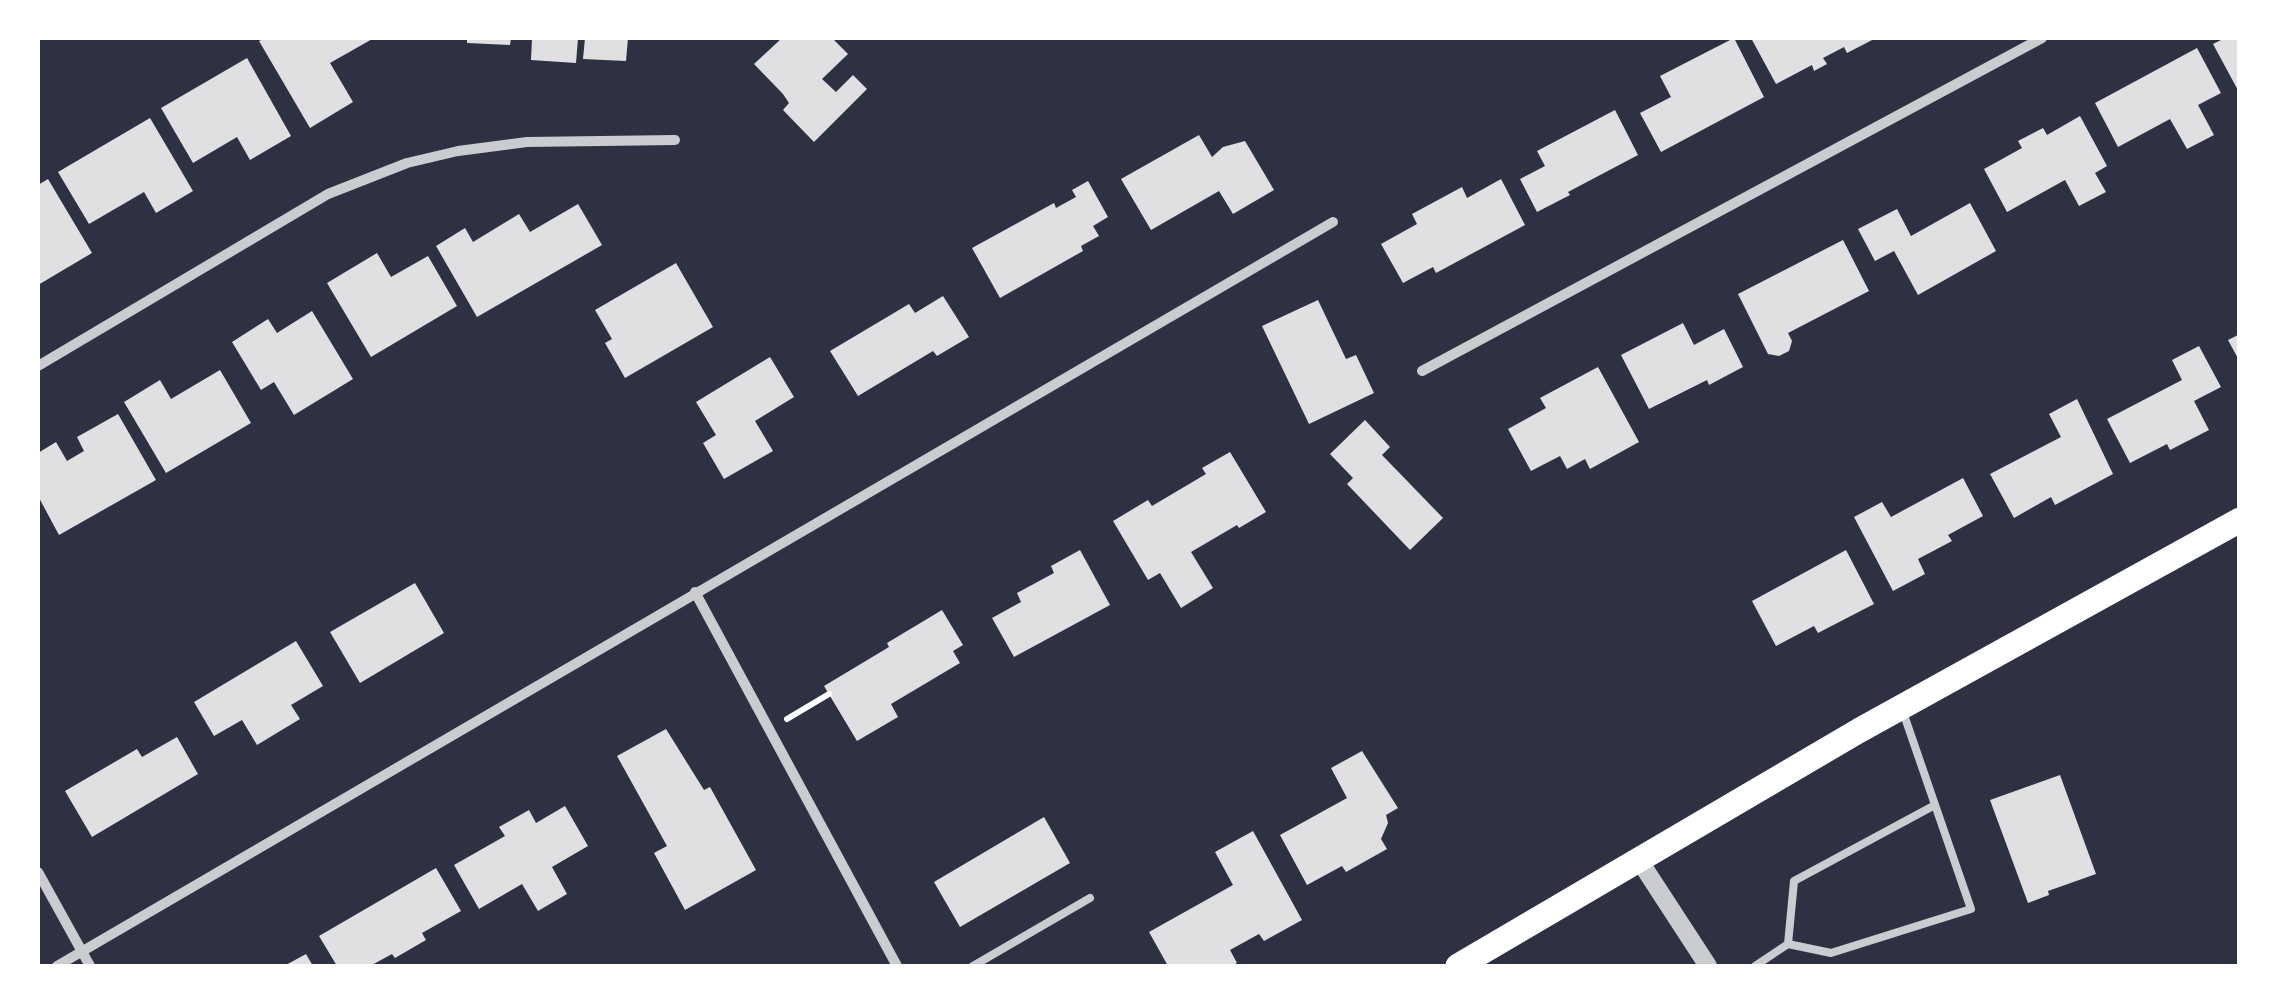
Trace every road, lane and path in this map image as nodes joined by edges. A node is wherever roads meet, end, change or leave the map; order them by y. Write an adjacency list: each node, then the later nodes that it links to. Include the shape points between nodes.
1 (2042, 38): 5 (street)
2 (675, 140): 4 (street, via 527,142 407,163 328,194)
3 (1333, 222): 7 (street)
4 (38, 366)
5 (1422, 370)
6 (2240, 520): 9 (main road)
7 (695, 592): 10 (street); 16 (street)
8 (829, 694): 10 (path)
9 (1901, 708): 11 (lane); 12 (main road)
10 (770, 729): 20 (street)
11 (1934, 805): 15 (lane, via 1794,880); 15 (lane, via 1971,909 1831,953)
12 (1639, 860): 17 (main road); 23 (street)
13 (38, 872): 16 (street)
14 (1090, 898): 21 (lane)
15 (1788, 944): 24 (lane)
16 (82, 951): 18 (street); 19 (street)
17 (1488, 958): 22 (main road)
18 (56, 966)
19 (90, 966)
20 (897, 966)
21 (973, 966)
22 (1458, 966)
23 (1708, 966)
24 (1755, 966)

